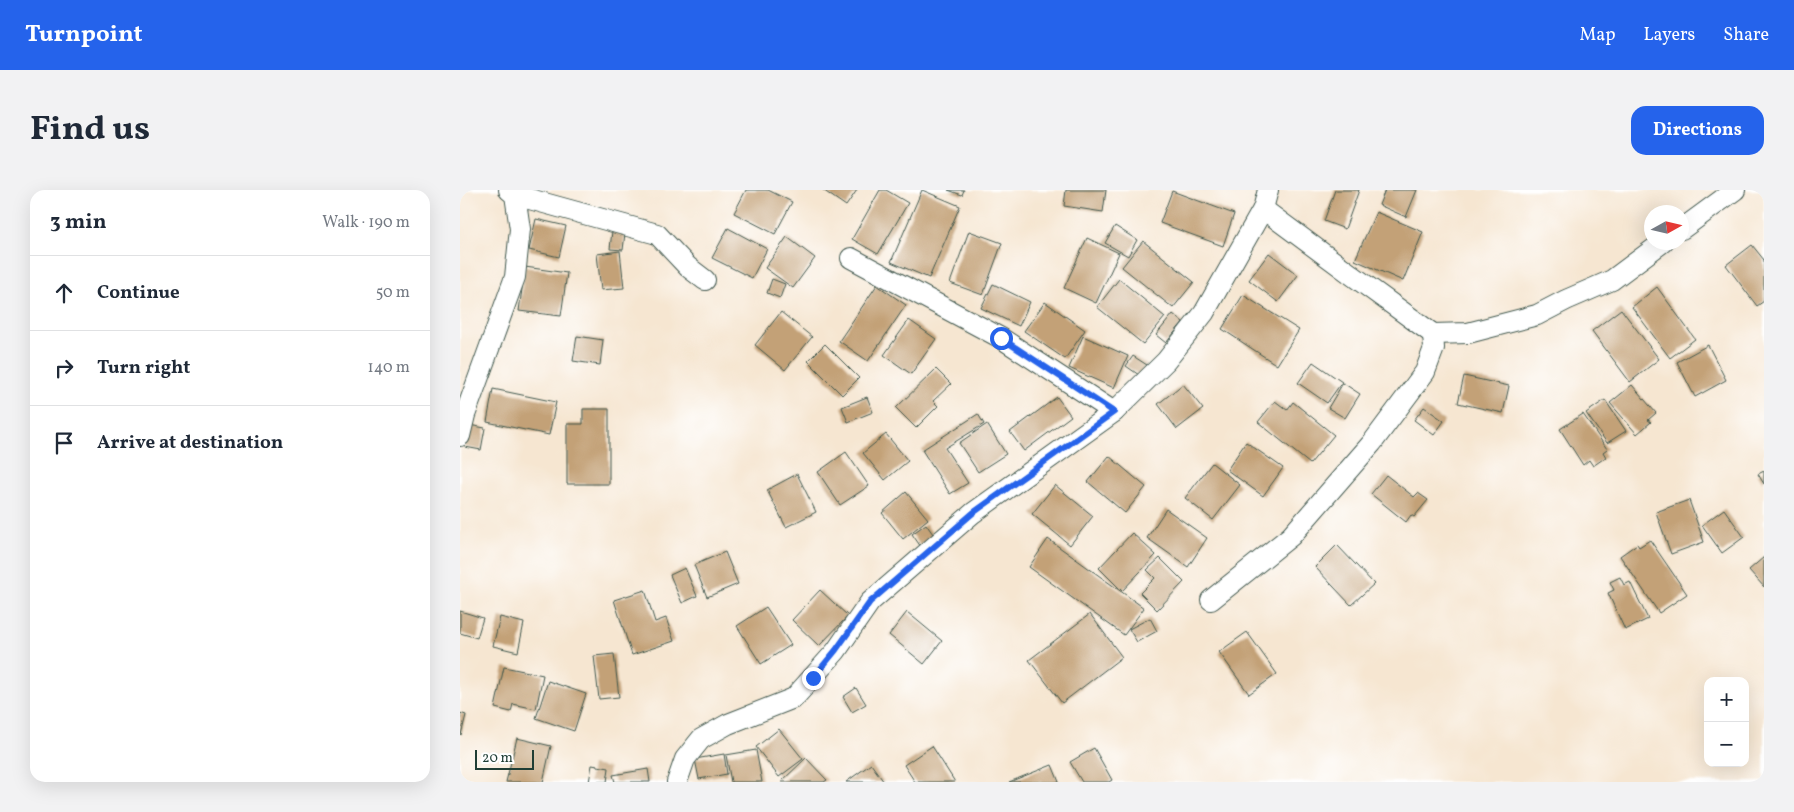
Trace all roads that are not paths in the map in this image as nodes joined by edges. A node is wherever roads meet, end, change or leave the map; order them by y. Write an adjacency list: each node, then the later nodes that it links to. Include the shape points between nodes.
1 (1735, 190): 4 (street)
2 (512, 193): 7 (street, via 656,234); 10 (street, via 520,229 515,277)
3 (1266, 199): 8 (street, via 1356,278); 9 (street, via 1204,313 1166,361)
4 (1689, 224)
5 (1653, 250): 8 (street, via 1612,280 1537,315 1468,333)
6 (851, 258): 9 (street, via 1001,338)
7 (705, 280)
8 (1433, 334): 11 (street, via 1434,348 1425,372 1372,443 1291,536)
9 (1114, 412): 12 (street, via 973,513 870,602 836,650 794,698 728,724 701,739 685,759)
10 (460, 436)
11 (1211, 600)
12 (677, 782)

